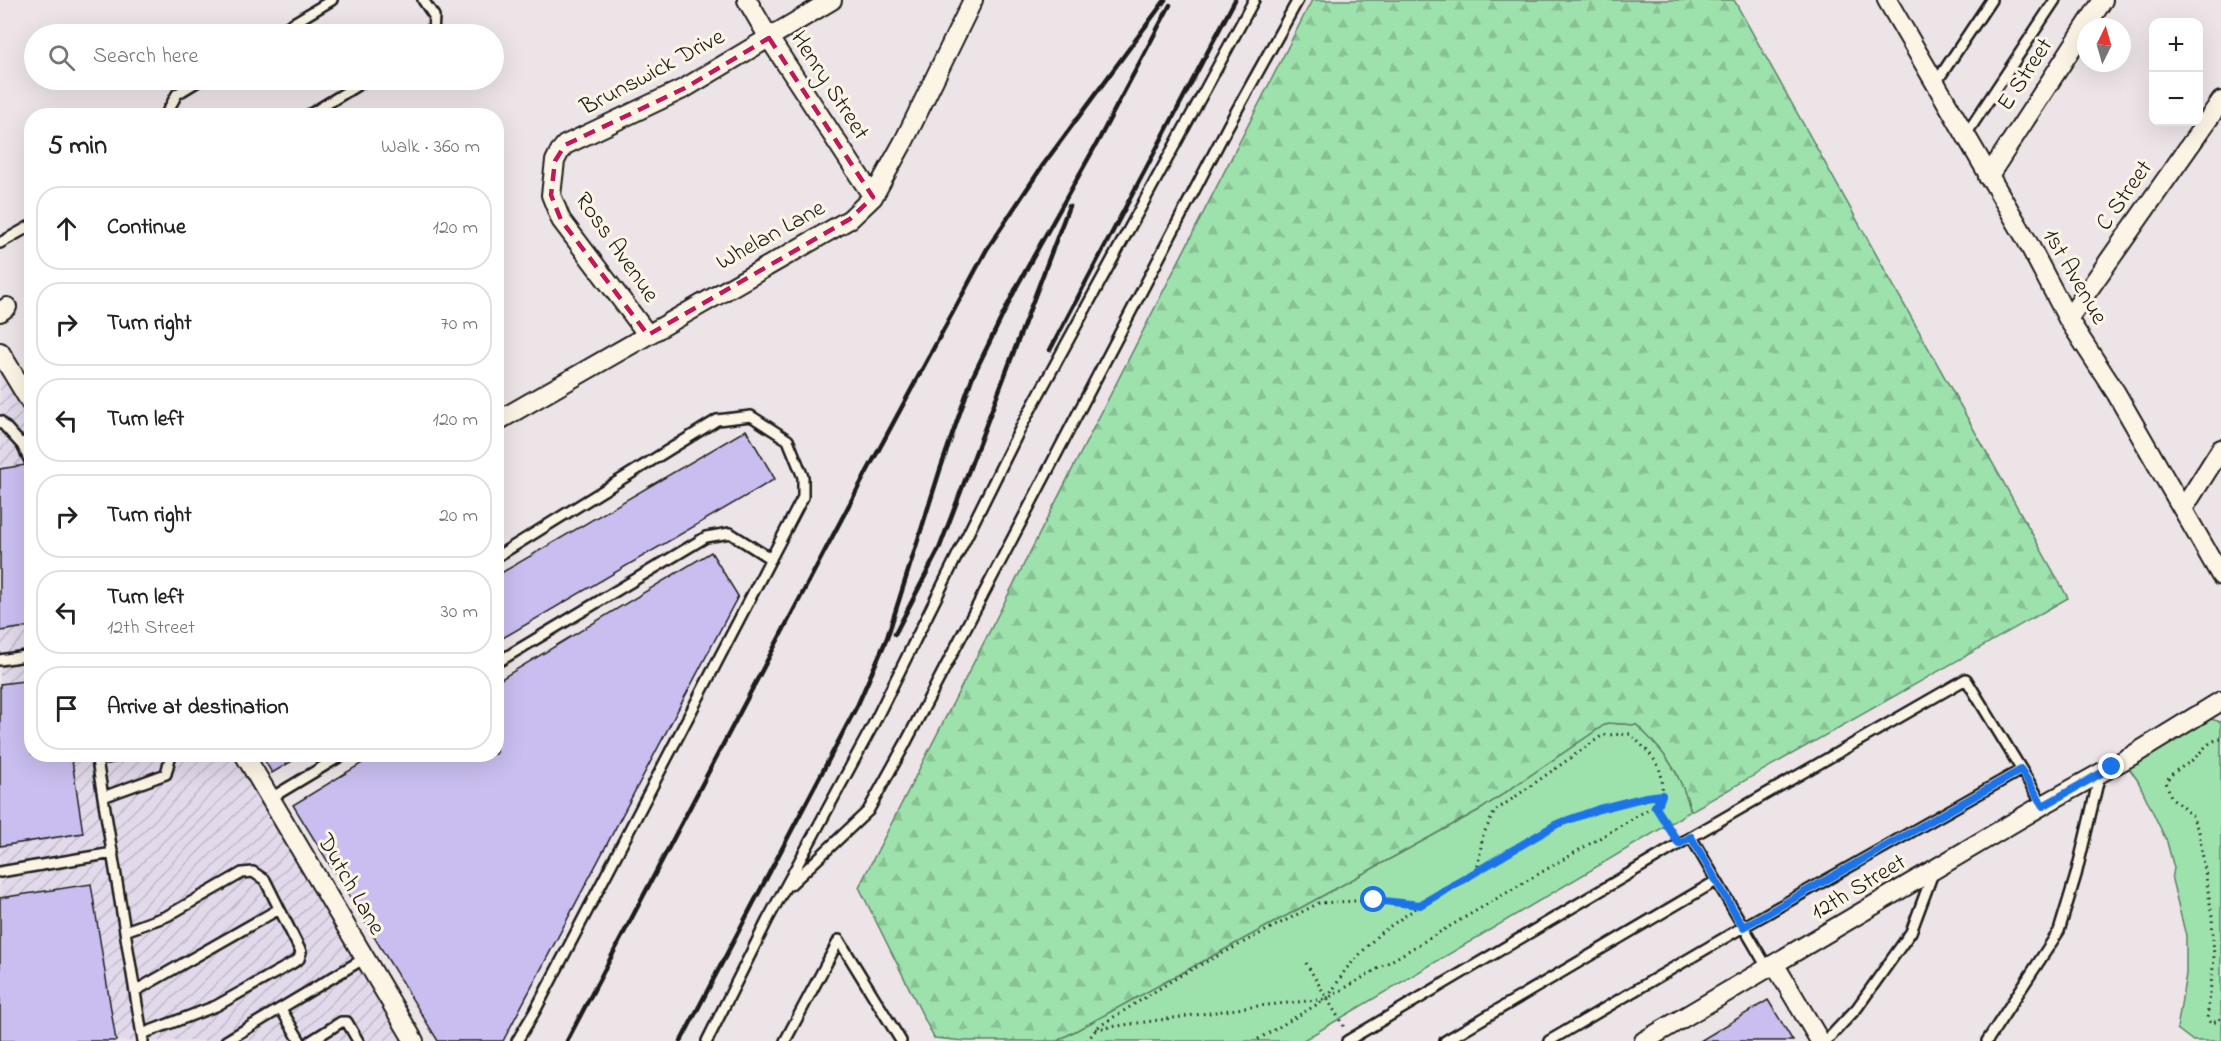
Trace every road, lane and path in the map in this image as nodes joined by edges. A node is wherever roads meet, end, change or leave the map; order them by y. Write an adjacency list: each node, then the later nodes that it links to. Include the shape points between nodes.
1 (332, 0): 12 (lane)
2 (423, 0): 13 (lane, via 434,16)
3 (747, 0): 14 (street, Henry Street)
4 (832, 0): 14 (street, Brunswick Drive)
5 (973, 0): 24 (street, Whelan Lane)
6 (1254, 0): 63 (lane, via 1022,425 873,725)
7 (1298, 0): 63 (lane, via 868,811)
8 (1887, 0): 15 (street, 1st Avenue)
9 (1991, 0): 15 (lane)
10 (2055, 0): 21 (lane)
11 (2103, 0): 22 (street, E Street)
12 (292, 24)
13 (434, 24)
14 (769, 38): 23 (street, Brunswick Drive, via 685,88 566,145 555,161); 24 (street, Henry Street)
15 (1935, 84): 21 (street, 1st Avenue)
16 (182, 90): 19 (lane)
17 (350, 90): 20 (lane)
18 (2221, 101): 27 (street, C Street)
19 (169, 108)
20 (320, 108)
21 (1965, 136): 22 (street, 1st Avenue)
22 (1988, 177): 27 (street, 1st Avenue)
23 (551, 187): 28 (street, Ross Avenue, via 561,220)
24 (873, 197): 28 (street, Whelan Lane, via 850,219)
25 (24, 230): 26 (lane)
26 (0, 243)
27 (2068, 319): 36 (street, 1st Avenue)
28 (648, 335): 31 (street, Whelan Lane)
29 (0, 352): 30 (street)
30 (24, 380)
31 (504, 417)
32 (0, 421): 33 (lane)
33 (22, 445): 34 (lane)
34 (24, 449)
35 (2221, 449): 36 (street)
36 (2183, 509): 39 (street, 1st Avenue)
37 (504, 552): 38 (lane, via 717,420 751,416 788,440 803,477 803,497)
38 (771, 559): 41 (lane, via 730,533 706,537); 83 (lane)
39 (2221, 576)
40 (24, 656): 42 (lane)
41 (504, 658)
42 (0, 660)
43 (2221, 701): 50 (street, 12th Street)
44 (2221, 739): 74 (path, via 2205,745 2193,760 2170,774 2166,782 2170,797 2192,816 2199,832 2212,916 2214,959 2207,1019 2211,1023 2219,1021)
45 (97, 762): 52 (lane)
46 (169, 762): 52 (lane, via 166,774)
47 (249, 762): 53 (street, Dutch Lane)
48 (331, 762): 53 (lane)
49 (2021, 770): 55 (lane); 56 (lane, via 1966,679); 66 (lane)
50 (2100, 774): 55 (street, 12th Street); 94 (lane, via 2059,931)
51 (1662, 795): 54 (path); 59 (path, via 1599,809 1557,824); 59 (path, via 1665,786 1654,756 1630,734 1603,735 1496,811 1483,835)
52 (104, 797): 58 (lane)
53 (271, 798): 68 (street, Dutch Lane)
54 (1655, 806): 57 (path); 72 (path)
55 (2043, 806): 60 (street, 12th Street)
56 (1691, 837): 57 (lane); 62 (lane)
57 (1679, 844): 77 (lane)
58 (113, 854): 61 (lane); 67 (lane)
59 (1477, 871): 64 (path)
60 (1934, 871): 70 (street, 12th Street); 93 (lane, via 1911,932 1857,1008)
61 (0, 872)
62 (1716, 881): 66 (lane); 89 (lane)
63 (782, 893): 84 (lane)
64 (1420, 905): 72 (path, via 1379,934 1347,969); 75 (path, via 1374,900 1318,903 1181,975)
65 (279, 909): 67 (lane, via 265,880 253,873 242,873 167,916); 71 (lane); 76 (lane, via 301,952 299,959 216,1006)
66 (1743, 927): 70 (lane); 90 (lane)
67 (125, 931): 71 (lane)
68 (365, 958): 73 (lane); 82 (street, Dutch Lane)
69 (1306, 963): 72 (path)
70 (1772, 967): 91 (street, 12th Street); 92 (street)
71 (135, 991): 76 (lane)
72 (1327, 999): 75 (path); 77 (path); 88 (path)
73 (281, 1009): 78 (lane); 79 (lane)
74 (2221, 1014)
75 (1096, 1029): 87 (path)
76 (142, 1038)
77 (1349, 1040)
78 (226, 1041)
79 (300, 1041)
80 (311, 1041): 81 (lane, via 347,1022)
81 (358, 1041)
82 (414, 1041)
83 (517, 1041)
84 (707, 1041)
85 (785, 1041): 86 (lane, via 838,940)
86 (901, 1041)
87 (1087, 1041)
88 (1255, 1041)
89 (1445, 1041)
90 (1549, 1041)
91 (1644, 1041)
92 (1820, 1041)
93 (1826, 1041)
94 (1987, 1041)

